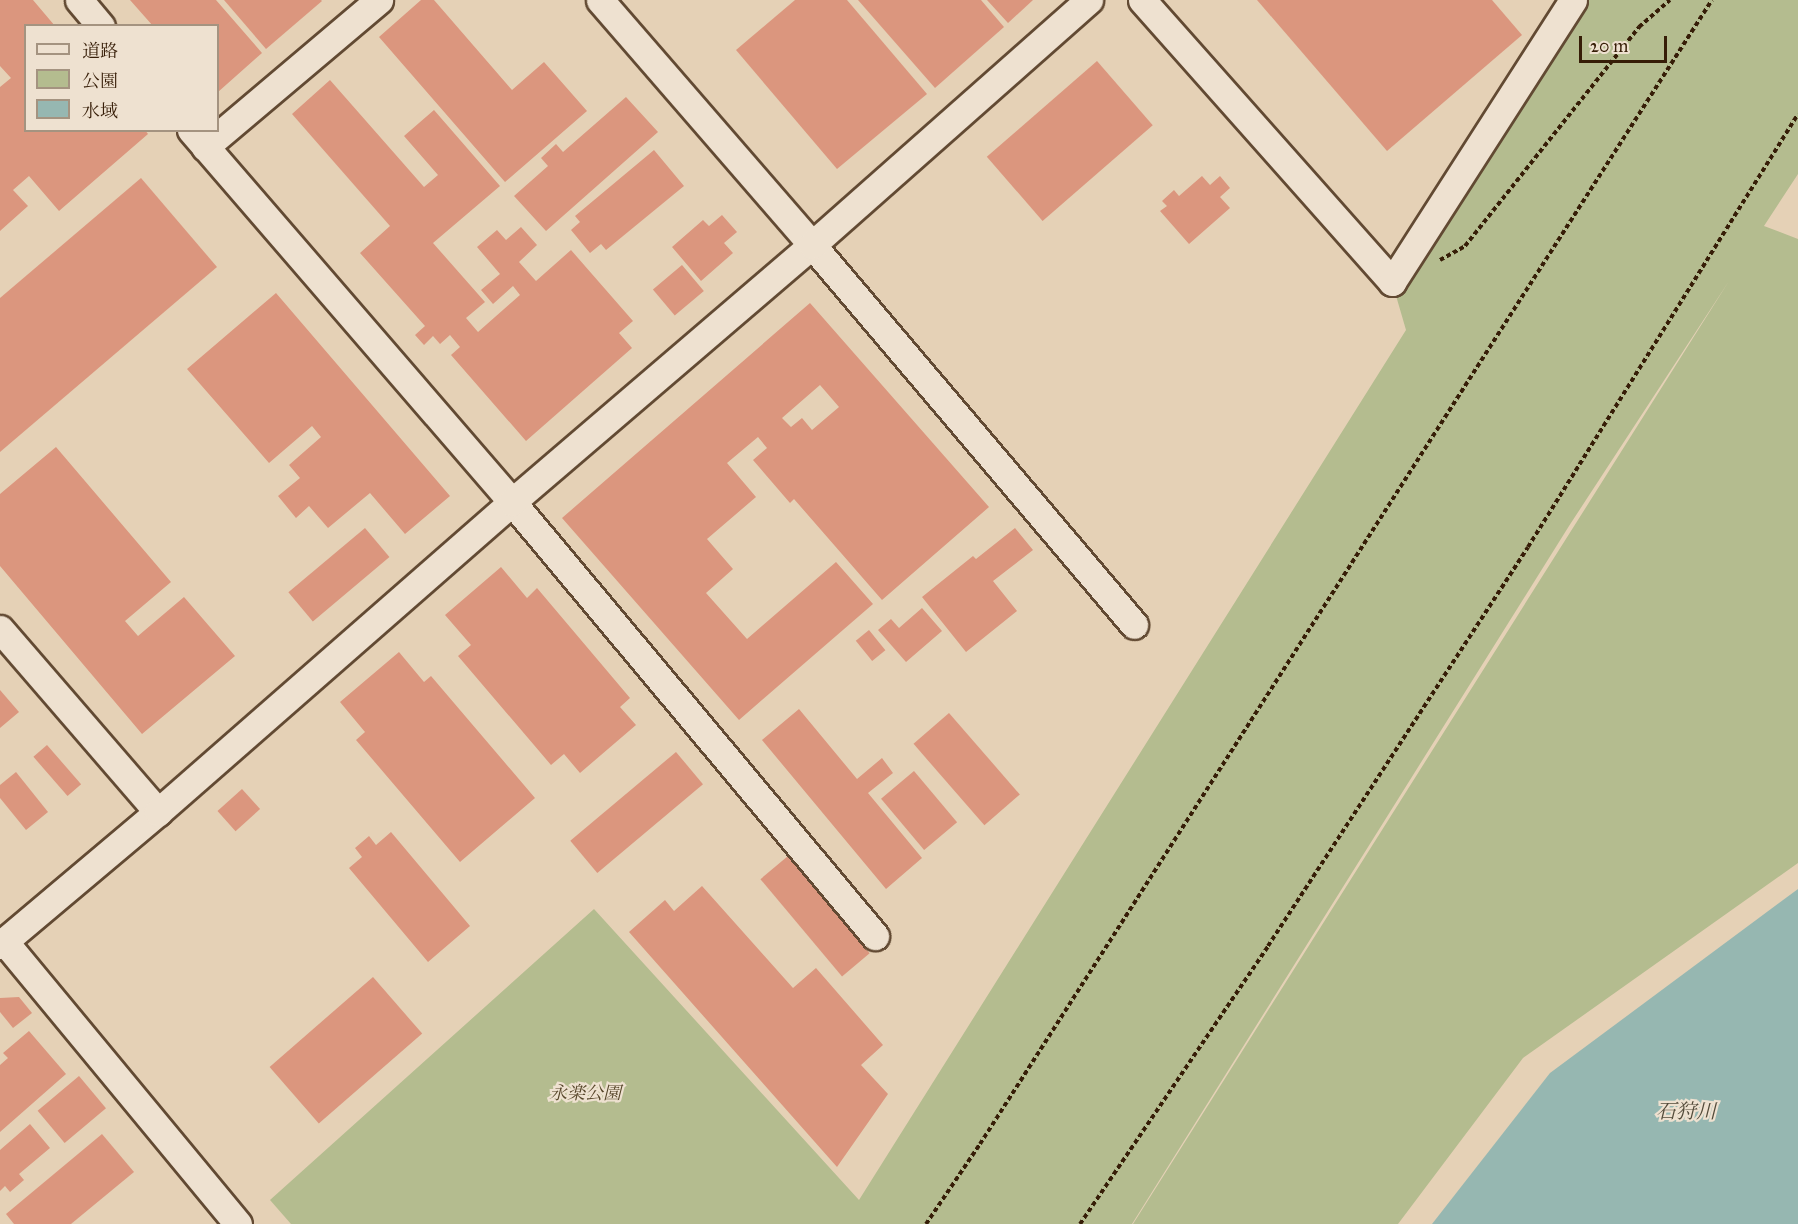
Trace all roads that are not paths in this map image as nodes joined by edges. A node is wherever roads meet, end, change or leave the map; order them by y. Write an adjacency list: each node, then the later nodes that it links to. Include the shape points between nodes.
1 (79, 0): 7 (street)
2 (379, 0): 8 (street)
3 (600, 0): 10 (street)
4 (1089, 0): 10 (street)
5 (1142, 0): 6 (street, via 1392,282)
6 (1572, 0)
7 (99, 24)
8 (219, 123)
9 (198, 139): 11 (street)
10 (812, 245): 11 (street); 12 (street)
11 (512, 502): 14 (street); 15 (street)
12 (1134, 625)
13 (0, 630): 14 (street)
14 (158, 812): 16 (street)
15 (875, 936)
16 (2, 943): 17 (street)
17 (238, 1224)

